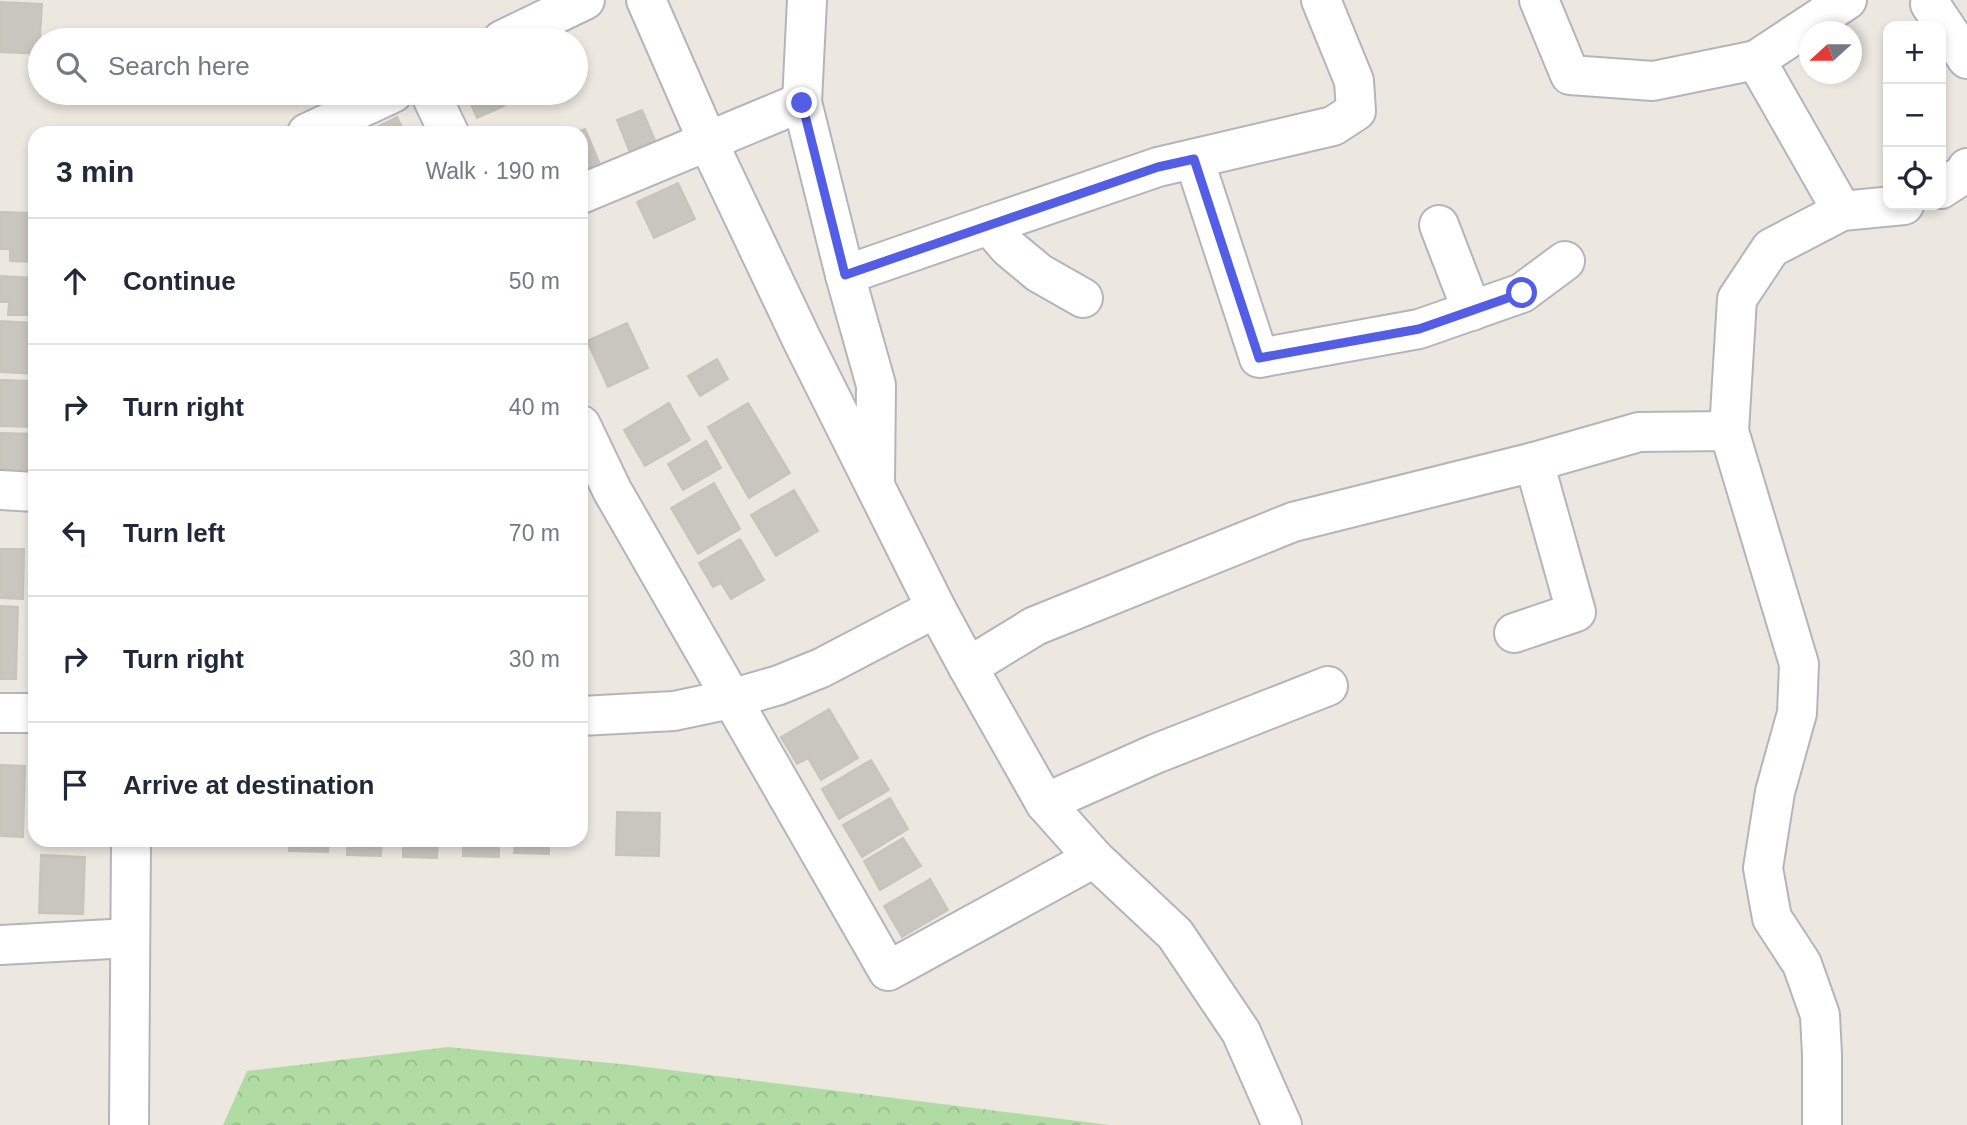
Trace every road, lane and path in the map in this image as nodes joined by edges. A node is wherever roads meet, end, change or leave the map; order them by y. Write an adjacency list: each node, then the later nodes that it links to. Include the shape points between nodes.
1 (585, 0): 8 (street)
2 (646, 0): 16 (street)
3 (807, 0): 11 (street)
4 (1321, 0): 17 (street, via 1354,80 1356,111 1334,127)
5 (1539, 0): 10 (street, via 1570,75 1653,81)
6 (1847, 0): 10 (street)
7 (1930, 4): 9 (street)
8 (527, 28)
9 (1967, 59)
10 (1756, 60): 22 (street)
11 (802, 103): 16 (street); 26 (street)
12 (367, 105): 14 (street)
13 (436, 105): 15 (street)
14 (322, 126)
15 (446, 126)
16 (708, 142): 20 (street); 32 (street)
17 (1194, 159): 23 (street); 28 (street, via 1259,358 1419,329)
18 (1967, 168): 19 (street)
19 (1946, 186)
20 (588, 191)
21 (1883, 207): 22 (street)
22 (1842, 211): 29 (street, via 1771,248 1737,299)
23 (989, 225): 26 (street); 27 (street, via 1039,273)
24 (1439, 225): 28 (street)
25 (1565, 261): 28 (street, via 1522,293)
26 (845, 275): 32 (street, via 876,385)
27 (1083, 298)
28 (1472, 311)
29 (1729, 431): 31 (street, via 1639,432); 51 (street, via 1799,664 1797,713 1775,792 1763,868 1772,918 1801,964 1820,1014)
30 (588, 455): 33 (street)
31 (1534, 462): 37 (street, via 1576,612); 38 (street, via 1293,522 1035,626)
32 (875, 483): 36 (street)
33 (596, 490): 40 (street)
34 (0, 491): 35 (street)
35 (28, 492)
36 (936, 608): 38 (street); 40 (street, via 821,668)
37 (1514, 633)
38 (968, 667): 44 (street)
39 (1328, 686): 44 (street)
40 (731, 699): 43 (street, via 674,711); 46 (street, via 888,971)
41 (0, 713): 42 (street)
42 (28, 713)
43 (588, 716)
44 (1045, 803): 46 (street)
45 (131, 847): 47 (street)
46 (1094, 858): 50 (street, via 1175,934 1241,1032)
47 (130, 938): 48 (street); 49 (street)
48 (0, 945)
49 (129, 1125)
50 (1282, 1125)
51 (1822, 1125)

